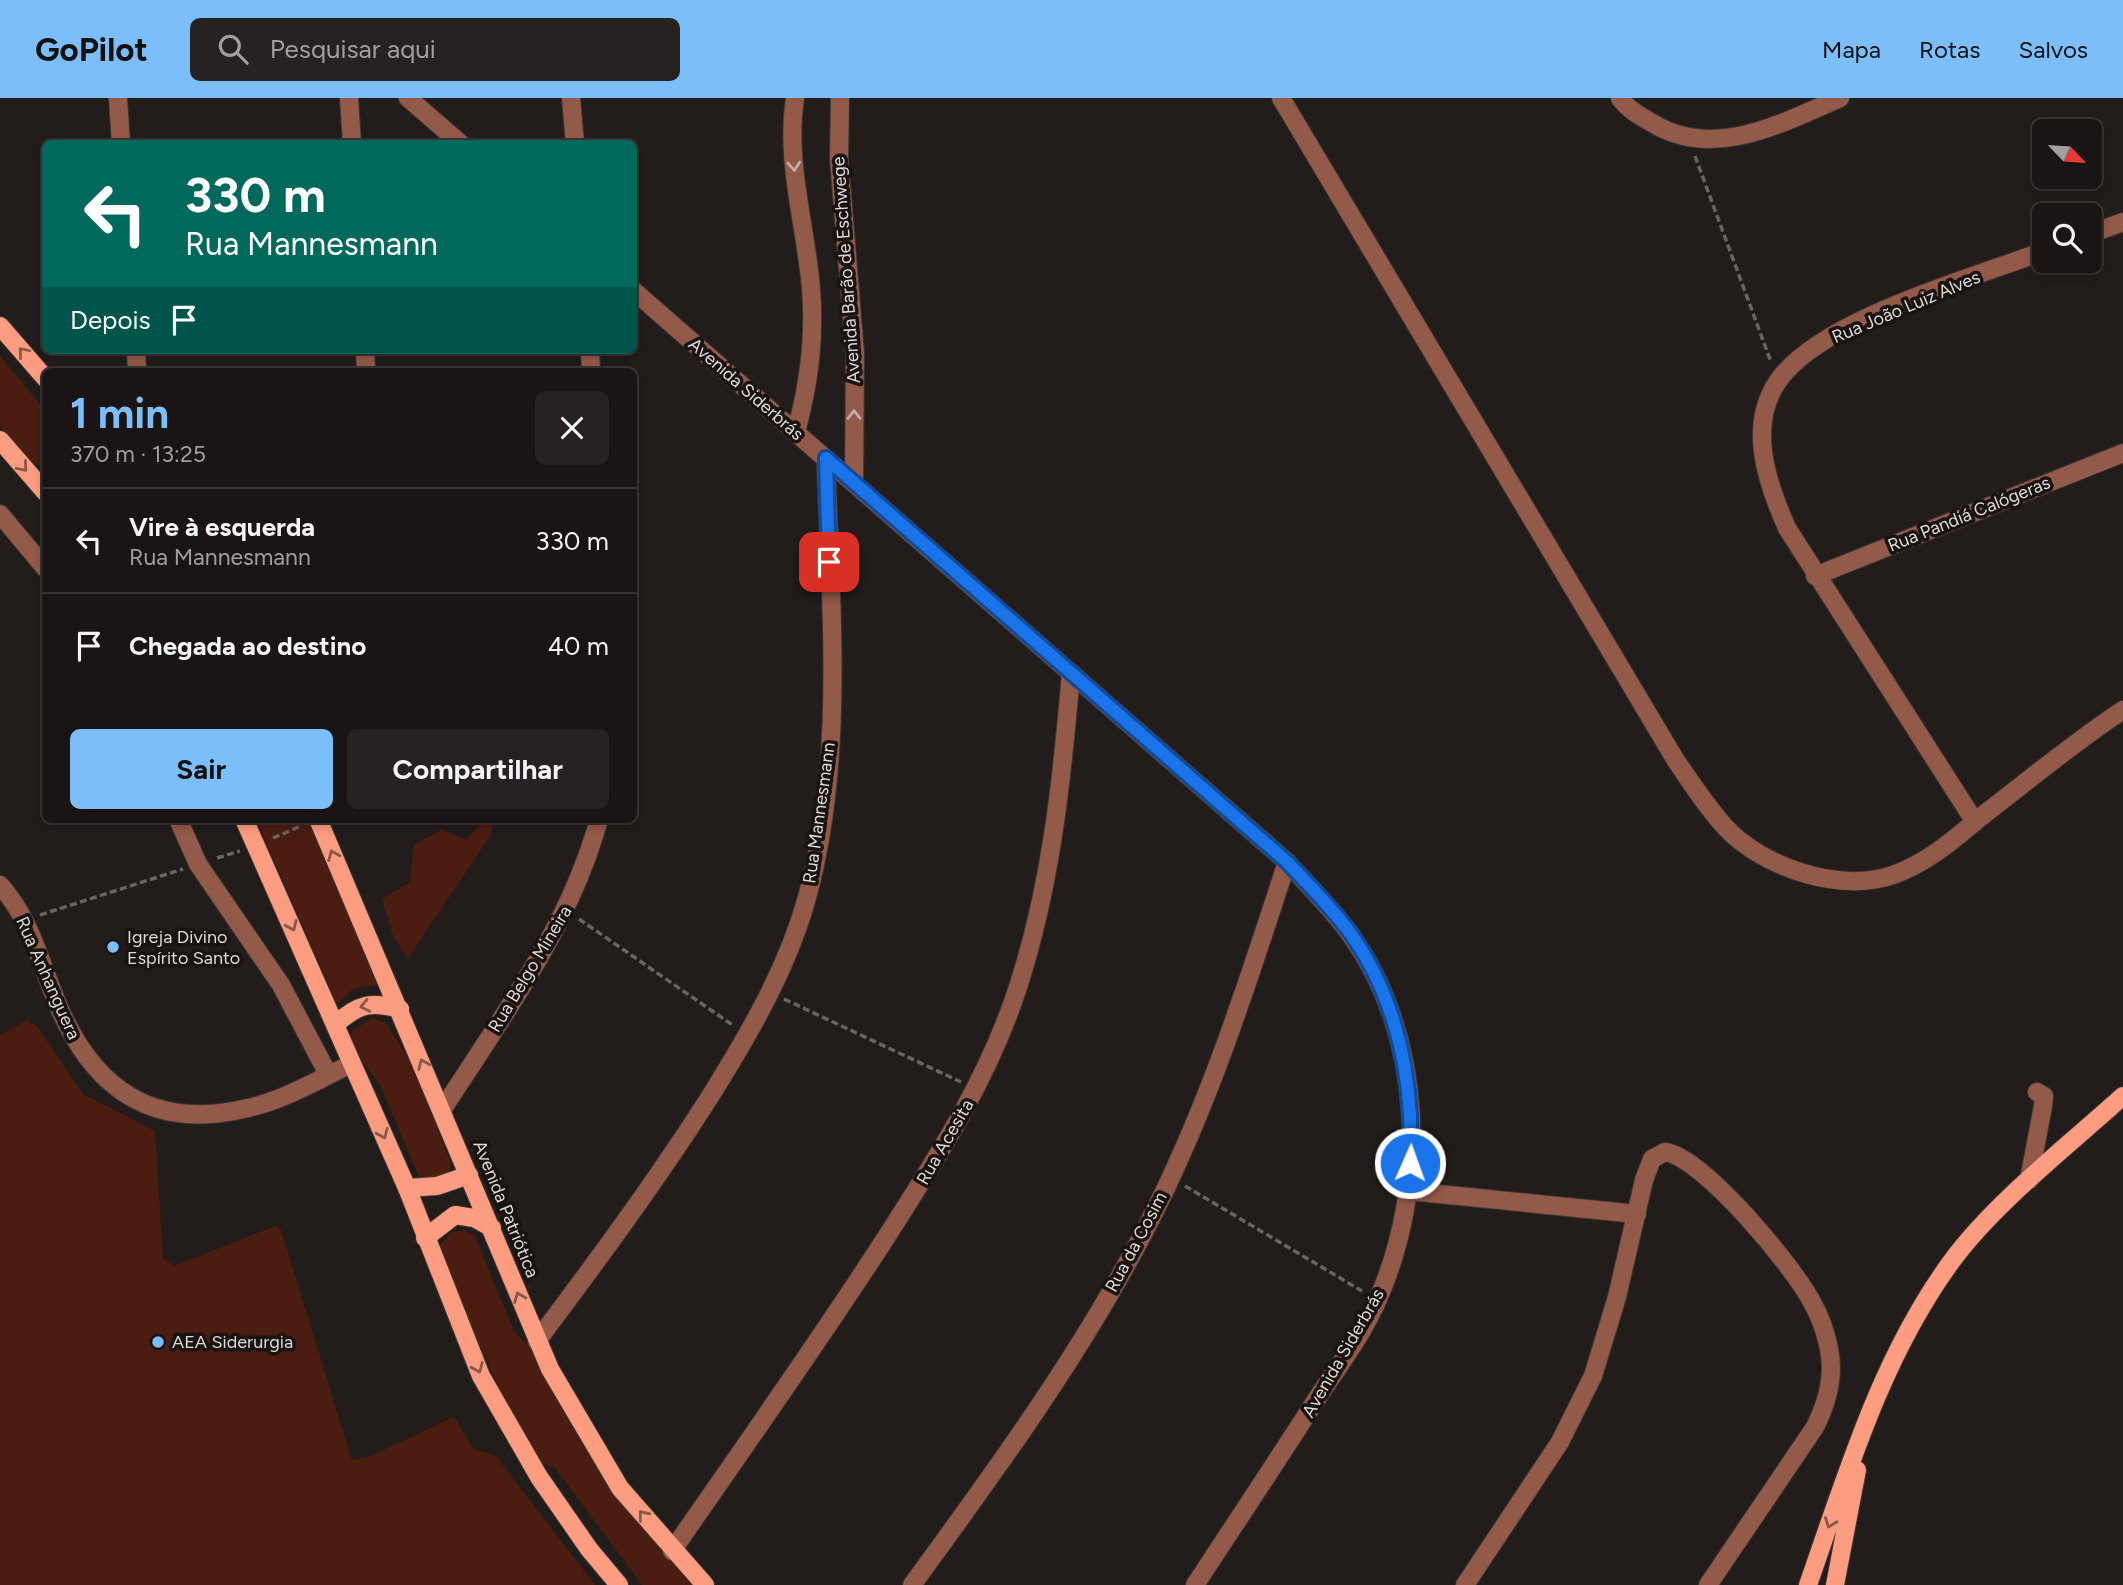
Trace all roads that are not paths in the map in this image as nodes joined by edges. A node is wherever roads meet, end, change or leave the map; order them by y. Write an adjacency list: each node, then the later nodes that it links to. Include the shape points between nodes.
1 (118, 98): 10 (street)
2 (349, 98): 11 (street)
3 (408, 98): 12 (street)
4 (571, 98): 13 (street)
5 (795, 98): 20 (street, Avenida Barão de Eschwege, one-way to 20, via 792,137 811,288 813,344)
6 (840, 98): 24 (street, Avenida Barão de Eschwege, one-way to 6, via 855,353 839,159)
7 (1281, 98): 31 (street, via 1675,759 1728,830 1782,867 1829,878 1872,879 1911,867)
8 (1620, 98): 9 (street, via 1649,122 1688,139 1716,140 1779,124)
9 (1840, 98)
10 (121, 140)
11 (352, 140)
12 (456, 140)
13 (575, 140)
14 (2123, 222): 15 (street)
15 (2102, 230)
16 (2032, 256): 28 (street, Rua João Luiz Alves, via 1850,326 1802,357 1778,381 1763,422 1763,458 1775,500)
17 (637, 294): 20 (street, Avenida Siderbrás)
18 (0, 326): 19 (main road, one-way to 18)
19 (42, 374)
20 (796, 432): 23 (street, Avenida Siderbrás)
21 (0, 440): 25 (main road, one-way to 25)
22 (2123, 453): 28 (street, Rua Pandiá Calógeras)
23 (826, 458): 24 (street, Avenida Siderbrás); 52 (street, Rua Mannesmann, via 832,705 827,785 806,902 748,1036 682,1140)
24 (854, 483): 29 (street, Avenida Siderbrás)
25 (42, 488)
26 (0, 514): 27 (street)
27 (42, 564)
28 (1815, 576): 31 (street, Rua João Luiz Alves)
29 (1071, 673): 36 (street, Avenida Siderbrás); 54 (street, Rua Acesita, via 1065,755 1047,877 1017,989 975,1089 847,1298)
30 (2123, 710): 31 (street)
31 (1975, 822)
32 (180, 823): 41 (street, via 198,864 281,985)
33 (246, 823): 39 (main road, one-way to 39)
34 (311, 823): 38 (main road, Avenida Patriótica, one-way to 34)
35 (598, 823): 44 (street, Rua Belgo Mineira, via 566,909)
36 (1287, 862): 48 (street, Avenida Siderbrás, via 1351,934 1385,999 1400,1040 1408,1086); 57 (street, Rua da Cosim, via 1235,1023 1171,1177 1113,1288 1021,1432)
37 (0, 885): 41 (street, Rua Anhanguera, via 25,920 77,1045 99,1074 134,1099 158,1110 215,1114 249,1108)
38 (400, 1009): 39 (main road, one-way to 39, via 368,1003 354,1008); 44 (main road, Avenida Patriótica, one-way to 38)
39 (336, 1024): 40 (main road)
40 (351, 1063): 41 (street, Rua Anhanguera); 47 (main road, one-way to 47)
41 (328, 1074)
42 (2037, 1092): 46 (street, via 2044,1096)
43 (2123, 1096): 46 (main road)
44 (442, 1110): 45 (main road, Avenida Patriótica)
45 (469, 1175): 47 (main road, via 437,1186); 50 (main road, Avenida Patriótica)
46 (2029, 1180): 53 (main road, via 1953,1259 1919,1309)
47 (407, 1188): 51 (main road)
48 (1409, 1191): 49 (street); 58 (street, Avenida Siderbrás, via 1378,1300)
49 (1637, 1214): 59 (street, via 1593,1376 1560,1442); 60 (street, via 1652,1159 1665,1152 1686,1160 1749,1221 1793,1273 1813,1303 1829,1350 1830,1382 1815,1427)
50 (492, 1228): 51 (main road, via 455,1215); 52 (main road, Avenida Patriótica, one-way to 50)
51 (425, 1238): 55 (main road, one-way to 55, via 481,1376 504,1418 546,1487)
52 (537, 1341): 54 (main road, Avenida Patriótica, one-way to 52, via 621,1488)
53 (1861, 1436): 61 (main road, one-way to 61); 62 (main road)
54 (672, 1551): 56 (main road, Avenida Patriótica)
55 (619, 1585)
56 (705, 1585)
57 (912, 1585)
58 (1195, 1585)
59 (1465, 1585)
60 (1708, 1585)
61 (1808, 1585)
62 (1835, 1585)

